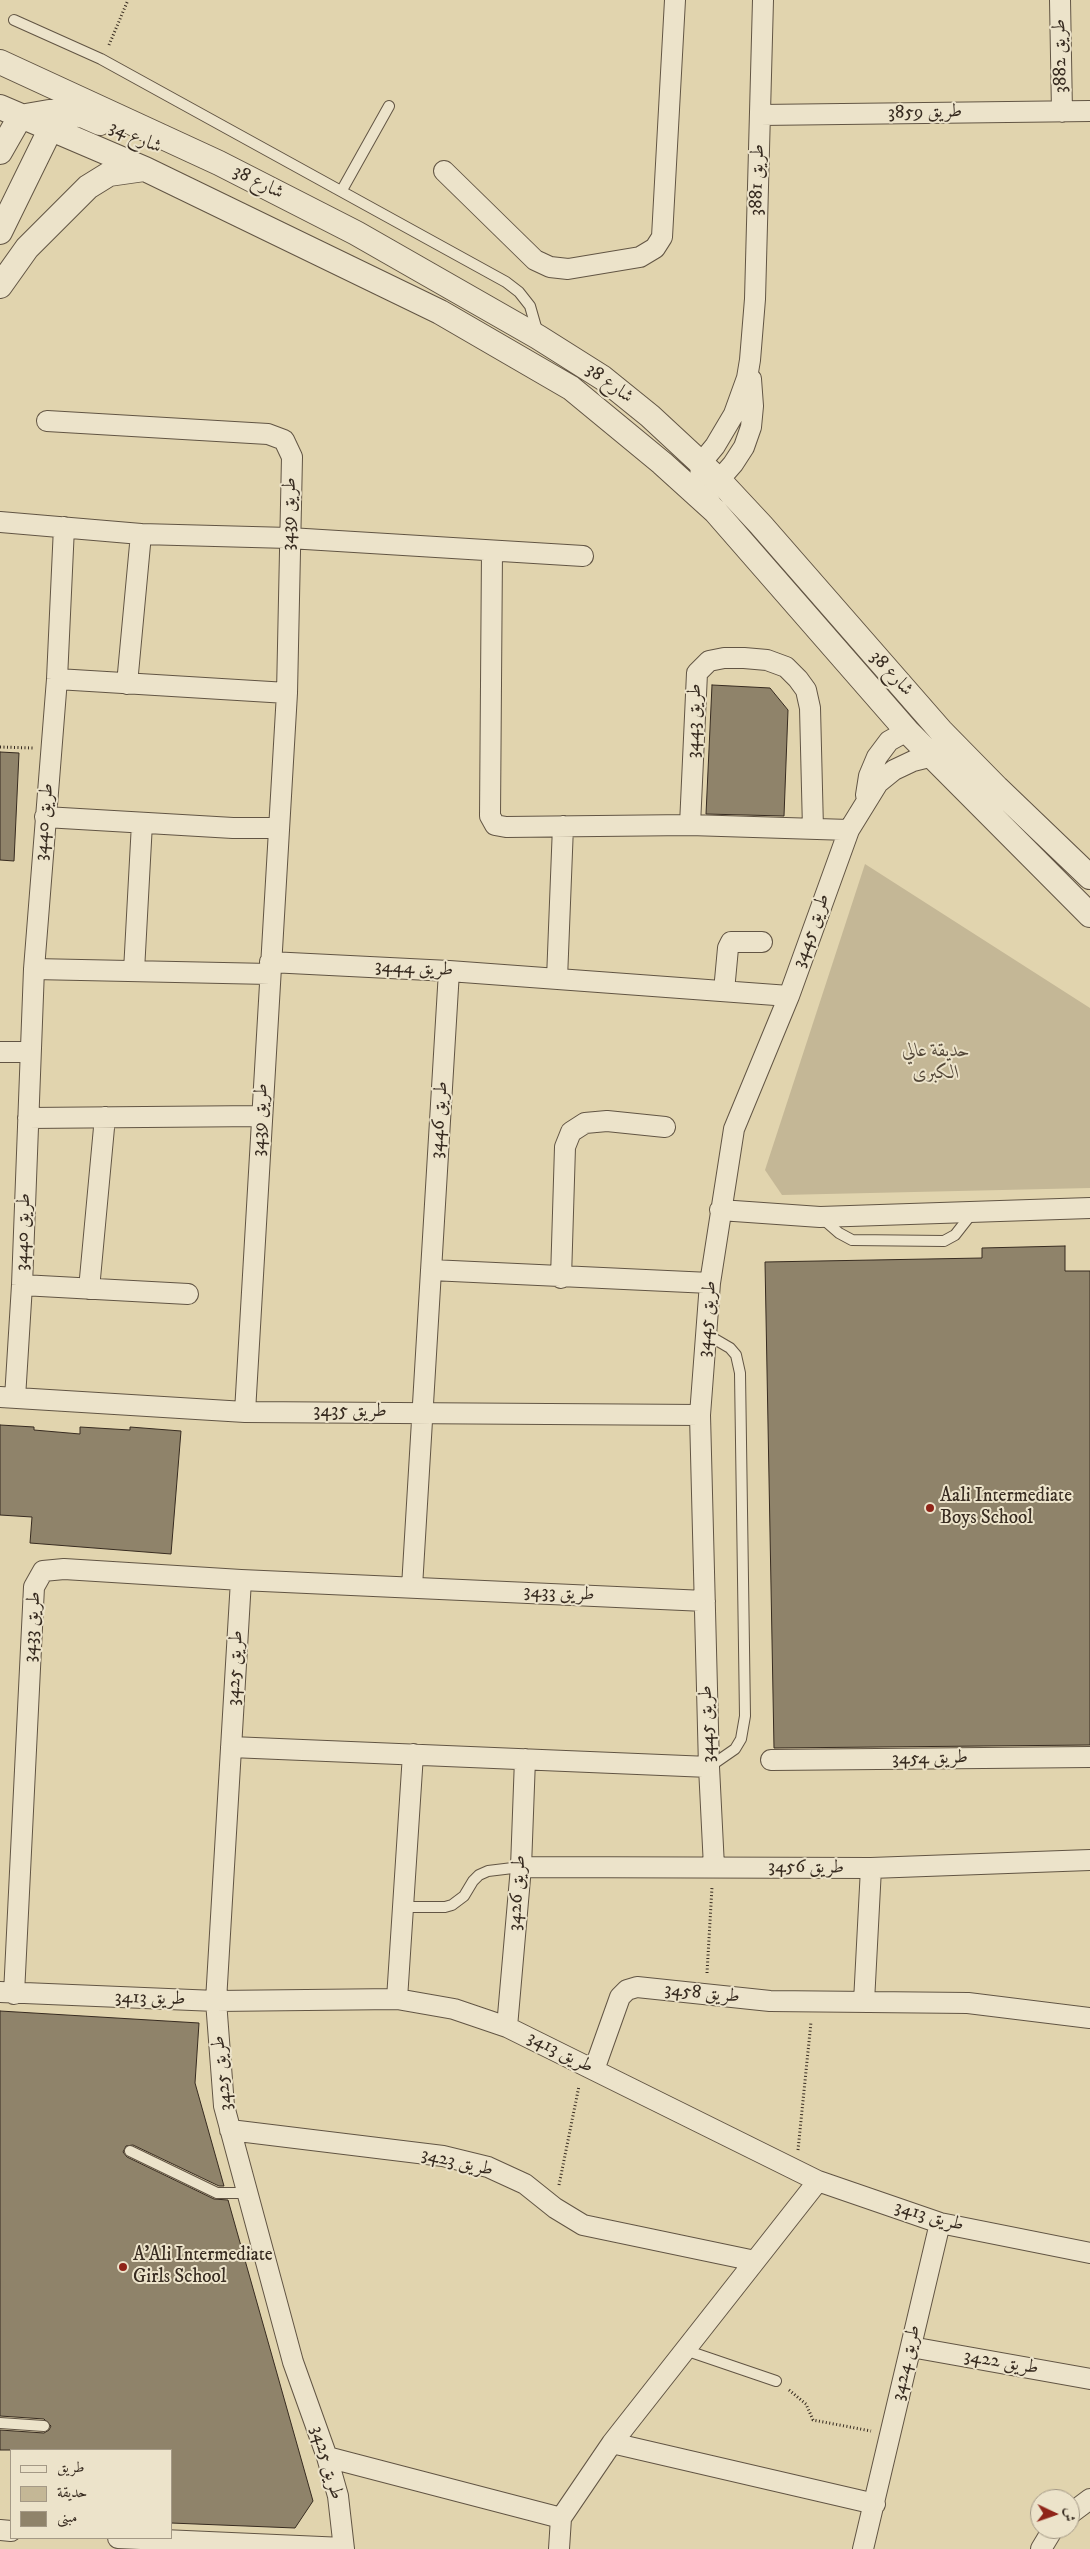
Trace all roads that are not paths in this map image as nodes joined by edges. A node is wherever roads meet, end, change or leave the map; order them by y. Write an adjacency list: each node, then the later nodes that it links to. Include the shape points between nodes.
1 (675, 0): 16 (street, via 662,237 655,248 640,257 568,269 550,267 535,260)
2 (763, 0): 11 (street, طريق 3881)
3 (1060, 0): 10 (street, طريق 3882)
4 (14, 20): 17 (lane, via 102,59)
5 (0, 62): 6 (street, شارع 38)
6 (34, 78): 12 (street, via 48,99); 14 (street, شارع 38)
7 (389, 106): 17 (lane)
8 (1090, 111): 10 (street, طريق 3859)
9 (10, 112): 12 (street, شارع 34); 13 (street, شارع 34)
10 (1062, 112): 11 (street, طريق 3859)
11 (760, 115): 23 (street, طريق 3881, via 755,299 750,360 751,427 733,464)
12 (50, 121): 14 (street, شارع 34, via 84,116 189,161); 15 (street, شارع 38); 18 (street)
13 (0, 152)
14 (219, 162): 20 (street, شارع 38, via 356,233)
15 (145, 169): 19 (street, via 110,174 88,187 26,248); 22 (street, شارع 38, via 440,312 571,388)
16 (444, 171)
17 (342, 190): 20 (lane, via 506,282 530,306)
18 (0, 232)
19 (0, 286)
20 (538, 337): 23 (street, شارع 38, via 603,378 650,416)
21 (47, 421): 28 (street, طريق 3439, via 268,434 284,440 292,457)
22 (662, 463): 23 (street); 24 (street, شارع 38)
23 (706, 473): 24 (street); 35 (street, شارع 38, via 762,525)
24 (715, 511): 34 (street, شارع 38)
25 (0, 522): 26 (street)
26 (64, 527): 27 (street); 31 (street, طريق 3440)
27 (140, 534): 28 (street); 32 (street)
28 (289, 538): 29 (street); 33 (street, طريق 3439)
29 (492, 551): 30 (street); 41 (street, via 490,816 500,827)
30 (583, 556)
31 (57, 679): 32 (street); 38 (street, طريق 3440)
32 (127, 684): 33 (street)
33 (287, 693): 42 (street, طريق 3439)
34 (907, 731): 35 (street); 36 (street, شارع 38); 37 (street, via 889,741 877,757 869,776)
35 (942, 731): 45 (street, شارع 38, via 997,788)
36 (933, 756): 37 (street, via 894,770); 47 (street, شارع 38)
37 (866, 799): 44 (street, طريق 3445)
38 (45, 817): 39 (street); 50 (street, طريق 3440)
39 (142, 823): 42 (street); 51 (street)
40 (690, 825): 41 (street); 43 (street); 43 (street, طريق 3443, via 697,673 709,661 744,658 767,660 786,667 806,690 810,708)
41 (563, 826): 53 (street)
42 (278, 828): 49 (street, طريق 3439)
43 (814, 828): 44 (street)
44 (849, 830): 55 (street, طريق 3445)
45 (1082, 861): 46 (street, شارع 38)
46 (1090, 877)
47 (1090, 915)
48 (762, 942): 54 (street, via 731,942)
49 (270, 968): 51 (street, طريق 3444); 52 (street, طريق 3444); 58 (street, طريق 3439)
50 (34, 969): 51 (street, طريق 3444); 57 (street, طريق 3440)
51 (134, 971)
52 (449, 971): 53 (street, طريق 3444); 66 (street, طريق 3446)
53 (557, 979): 54 (street, طريق 3444)
54 (724, 991): 55 (street, طريق 3444)
55 (789, 996): 63 (street, طريق 3445, via 734,1129)
56 (0, 1052): 57 (street)
57 (30, 1052): 60 (street, طريق 3440)
58 (262, 1116): 59 (street); 74 (street, طريق 3439)
59 (105, 1117): 60 (street); 70 (street)
60 (28, 1118): 69 (street, طريق 3440)
61 (665, 1127): 67 (street, via 607,1121 585,1123 571,1132 565,1147)
62 (1090, 1208): 64 (street)
63 (720, 1210): 65 (street); 68 (street, طريق 3445)
64 (973, 1212): 65 (street); 65 (lane, via 954,1235 937,1241 852,1240)
65 (820, 1217)
66 (431, 1270): 67 (street); 75 (street, طريق 3446)
67 (562, 1278): 68 (street)
68 (710, 1283): 72 (street, طريق 3445)
69 (22, 1286): 70 (street, طريق 3440); 73 (street, طريق 3440)
70 (89, 1289): 71 (street, طريق 3440)
71 (188, 1294)
72 (706, 1334): 76 (street, طريق 3445); 85 (lane, via 730,1348 736,1355 740,1373 745,1716 741,1739 735,1749)
73 (7, 1398): 74 (street, طريق 3435)
74 (245, 1412): 75 (street, طريق 3435)
75 (422, 1413): 76 (street, طريق 3435); 78 (street)
76 (700, 1415): 79 (street, طريق 3445)
77 (241, 1580): 78 (street, طريق 3433); 80 (street, طريق 3425); 91 (street, طريق 3433, via 64,1569 43,1571 38,1577 34,1587)
78 (412, 1587): 79 (street, طريق 3433)
79 (705, 1601): 85 (street, طريق 3445)
80 (231, 1747): 81 (street); 93 (street, طريق 3425)
81 (412, 1754): 83 (street); 90 (street)
82 (1090, 1757): 84 (street, طريق 3454)
83 (525, 1759): 85 (street); 87 (street, طريق 3426)
84 (771, 1760)
85 (709, 1767): 88 (street, طريق 3445)
86 (1090, 1860): 89 (street, طريق 3456)
87 (521, 1867): 88 (street, طريق 3456); 90 (lane, via 480,1875 464,1896 445,1908); 96 (street, طريق 3426)
88 (714, 1867): 89 (street, طريق 3456)
89 (872, 1868): 94 (street)
90 (403, 1906): 92 (street)
91 (7, 1993): 93 (street, طريق 3413)
92 (397, 1999): 93 (street, طريق 3413); 96 (street, طريق 3413, via 454,2009)
93 (216, 2001): 98 (street, طريق 3425, via 224,2106)
94 (864, 2002): 95 (street, طريق 3458, via 968,2003); 97 (street, طريق 3458, via 770,2001 648,1988 627,1990 620,1997)
95 (1090, 2018)
96 (508, 2027): 97 (street, طريق 3413)
97 (589, 2067): 100 (street, طريق 3413)
98 (230, 2130): 101 (street, طريق 3425); 104 (street, طريق 3423, via 443,2156 488,2167 526,2184 555,2208 583,2225)
99 (130, 2151): 101 (lane, via 217,2194)
100 (818, 2181): 102 (street, طريق 3413); 104 (street)
101 (248, 2193): 112 (street, طريق 3425, via 293,2362)
102 (940, 2223): 103 (street, طريق 3413); 105 (street, طريق 3424)
103 (1090, 2253)
104 (755, 2261): 106 (street)
105 (911, 2347): 107 (street, طريق 3422); 113 (street, طريق 3424)
106 (685, 2350): 108 (lane); 111 (street)
107 (1090, 2379)
108 (776, 2381)
109 (0, 2423): 110 (lane)
110 (44, 2426)
111 (612, 2444): 113 (street); 114 (street)
112 (327, 2457): 114 (street); 117 (street, طريق 3425, via 338,2496)
113 (875, 2504): 119 (street, طريق 3424)
114 (562, 2518): 118 (street)
115 (124, 2539): 116 (street)
116 (158, 2545): 117 (street)
117 (344, 2549)
118 (559, 2549)
119 (863, 2549)

